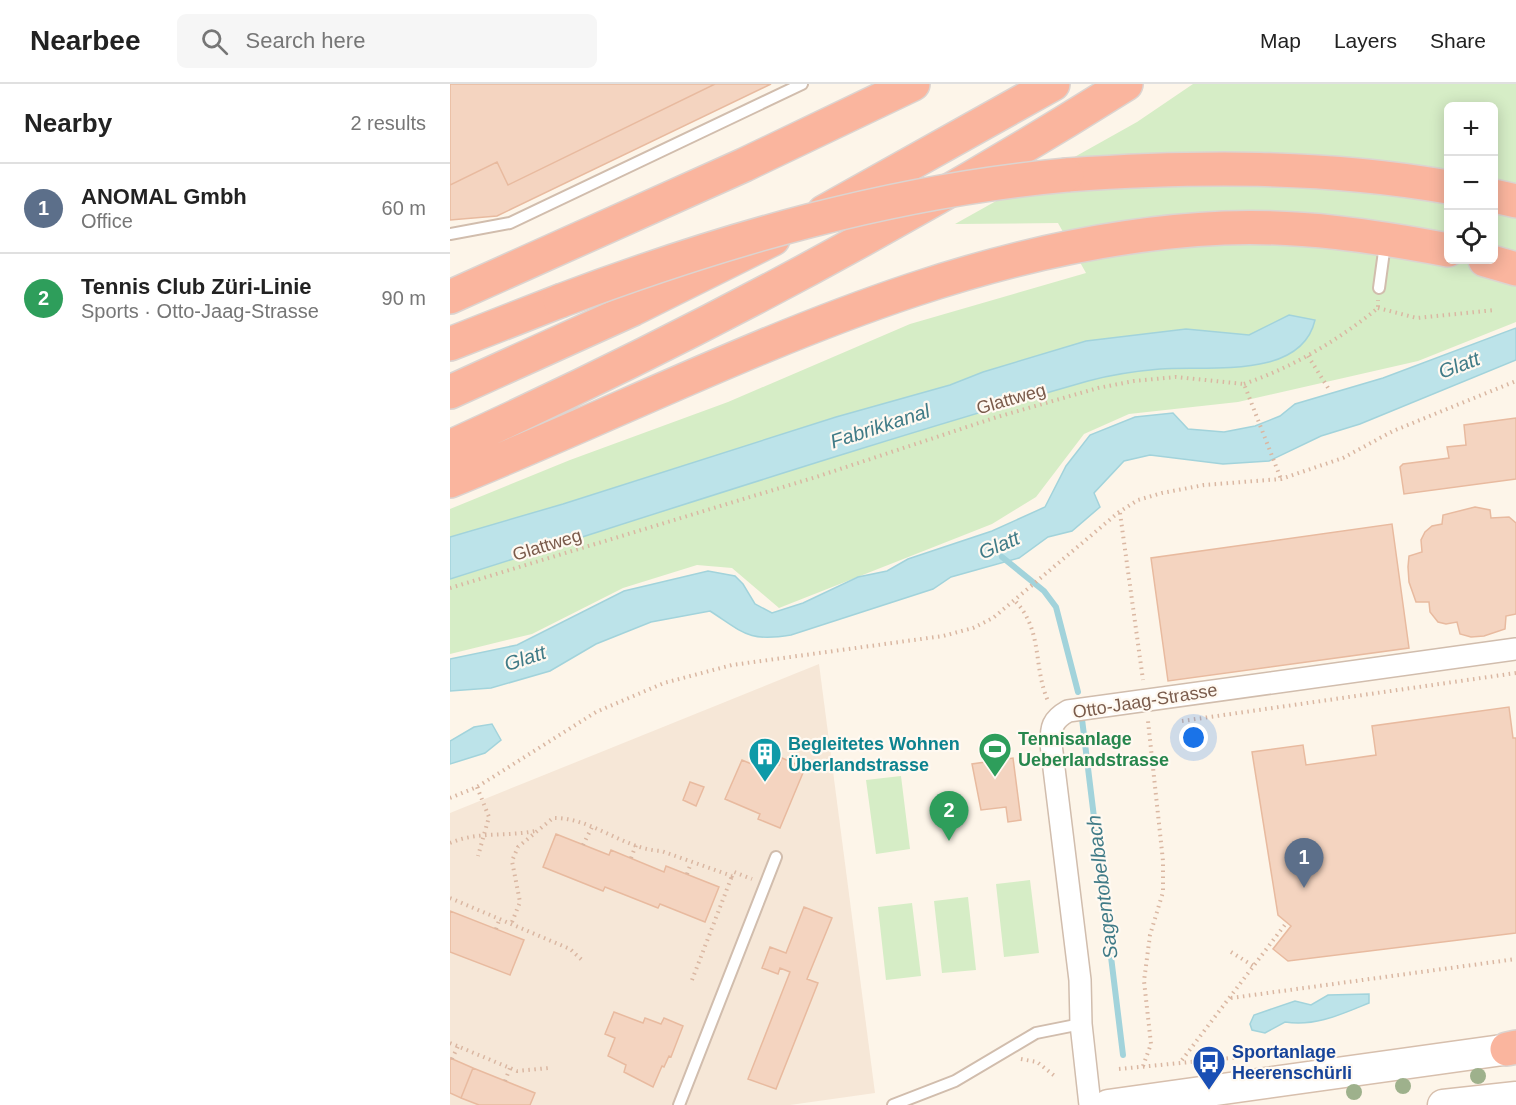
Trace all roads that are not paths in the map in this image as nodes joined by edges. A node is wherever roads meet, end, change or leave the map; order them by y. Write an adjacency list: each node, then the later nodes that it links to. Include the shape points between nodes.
1 (802, 84): 8 (lane, via 510,223)
2 (913, 84): 14 (highway)
3 (1053, 84): 16 (highway, via 758,247 613,319)
4 (1126, 84): 17 (highway, via 954,188 807,270)
5 (1444, 186): 15 (highway, bridge, via 1382,177 1267,169 1157,170 1067,175 935,191 825,215 698,252)
6 (1498, 197): 7 (highway)
7 (1516, 201)
8 (450, 234)
9 (1386, 237): 10 (highway); 13 (lane); 18 (highway, via 1225,228 1113,239 1003,262 843,313)
10 (1444, 249)
11 (1498, 264): 12 (highway)
12 (1516, 269)
13 (1379, 288)
14 (450, 297)
15 (459, 342)
16 (450, 392)
17 (450, 447)
18 (450, 481)
19 (1516, 649): 21 (street, Otto-Jaag-Strasse, via 1145,699 1068,711 1057,718 1051,727 1051,744 1080,980)
20 (776, 856): 24 (lane)
21 (1081, 1024): 25 (lane, via 1036,1033 956,1081); 26 (street, Otto-Jaag-Strasse)
22 (1513, 1048): 27 (main road)
23 (1516, 1097): 28 (main road)
24 (679, 1105)
25 (893, 1105)
26 (1090, 1105)
27 (1108, 1105)
28 (1443, 1105)

